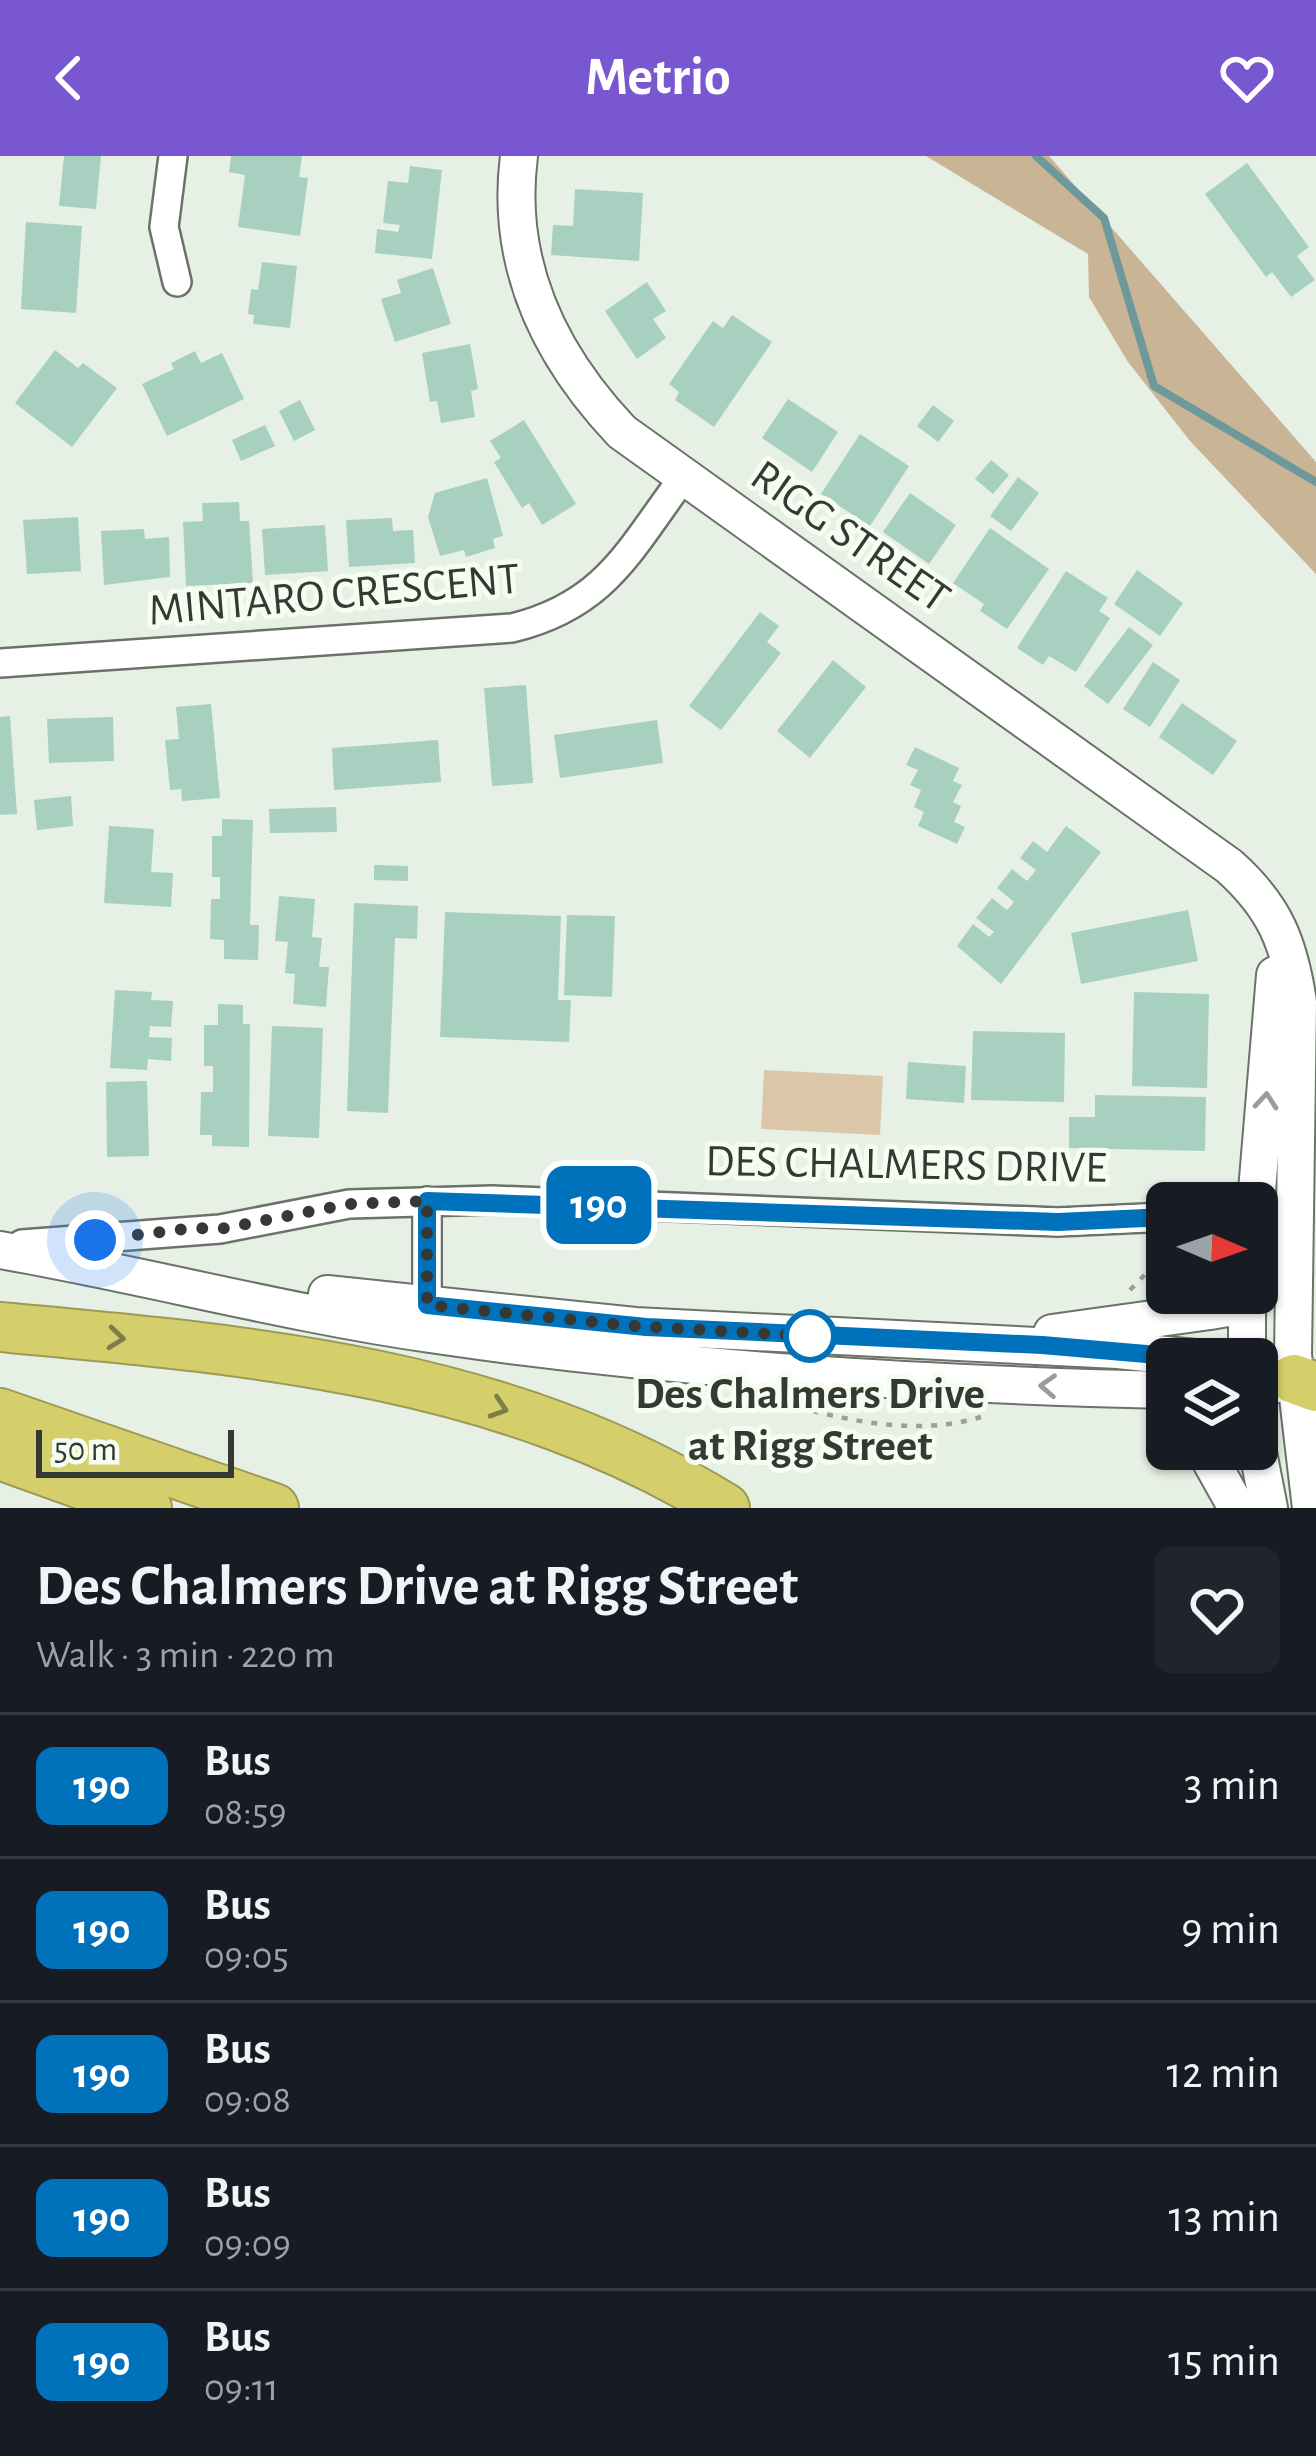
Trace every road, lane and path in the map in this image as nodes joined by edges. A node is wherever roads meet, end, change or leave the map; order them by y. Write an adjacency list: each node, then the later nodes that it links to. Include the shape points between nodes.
1 (172, 156): 3 (street, via 164,227)
2 (519, 156): 4 (main road, RIGG STREET, via 519,246 544,326 588,395)
3 (177, 282)
4 (683, 478): 5 (street, MINTARO CRESCENT, via 586,599 544,620); 6 (main road, RIGG STREET, via 1229,866 1265,906 1292,960 1298,1003)
5 (0, 663)
6 (1285, 1047): 7 (main road, RIGG STREET, one-way to 6); 13 (main road, RIGG STREET)
7 (1260, 1182)
8 (427, 1201): 9 (street, DES CHALMERS DRIVE, via 1058,1222); 10 (street, DES CHALMERS DRIVE); 15 (street)
9 (1146, 1218)
10 (0, 1248): 15 (main road, DES CHALMERS DRIVE)
11 (1278, 1249): 13 (main road)
12 (1146, 1274): 16 (path, via 1122,1299)
13 (1293, 1291): 20 (main road, RIGG STREET)
14 (1184, 1314): 16 (main road)
15 (426, 1319): 18 (main road, DES CHALMERS DRIVE); 21 (main road, DES CHALMERS DRIVE, one-way to 15, via 745,1371)
16 (1114, 1322): 18 (main road)
17 (0, 1327): 28 (highway, one-way to 28, via 274,1354 442,1390 566,1431)
18 (1005, 1343): 19 (main road, DES CHALMERS DRIVE)
19 (1146, 1354)
20 (1281, 1381): 31 (main road, RIGG STREET)
21 (1146, 1389)
22 (0, 1413): 27 (highway)
23 (0, 1455): 26 (highway)
24 (1216, 1470): 29 (main road)
25 (1262, 1470): 30 (main road)
26 (147, 1508)
27 (274, 1508)
28 (725, 1508)
29 (1237, 1508)
30 (1269, 1508)
31 (1311, 1508)

